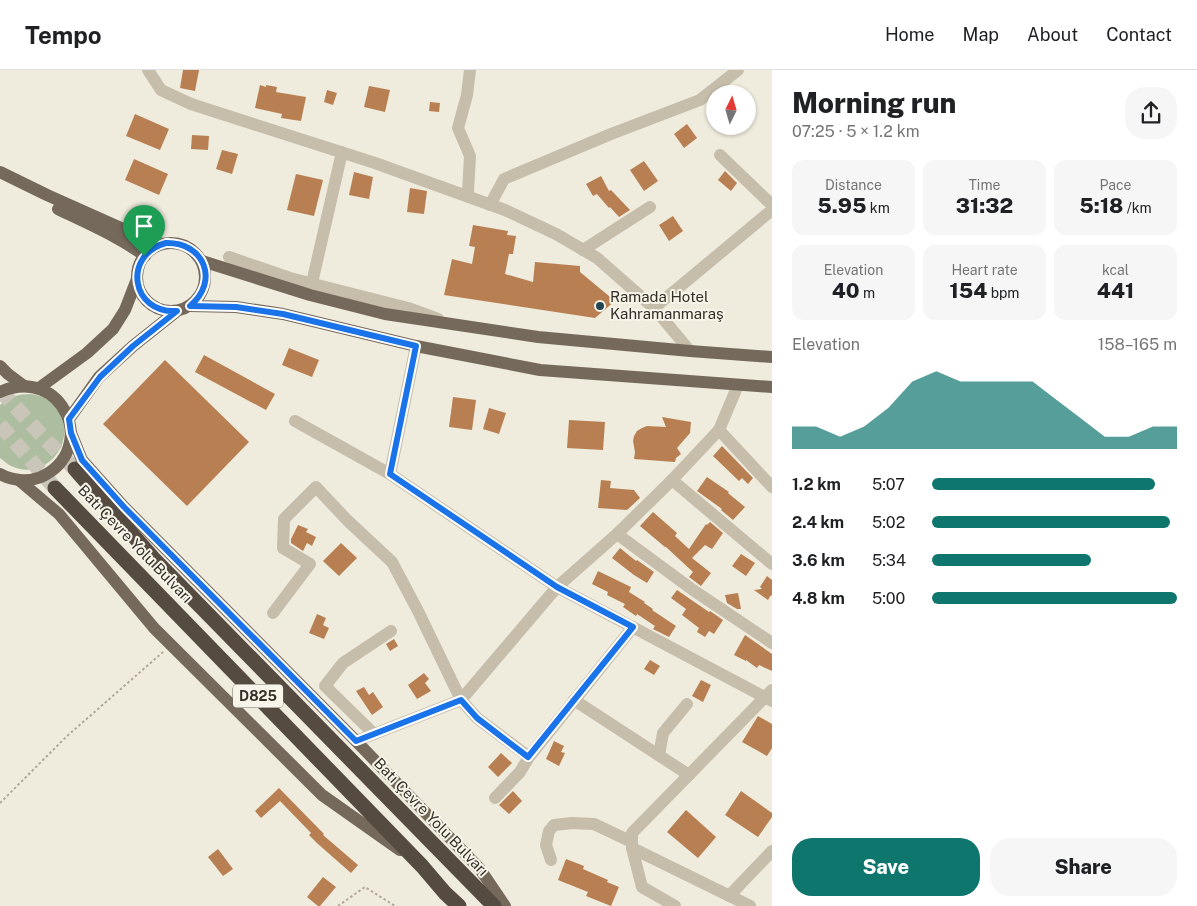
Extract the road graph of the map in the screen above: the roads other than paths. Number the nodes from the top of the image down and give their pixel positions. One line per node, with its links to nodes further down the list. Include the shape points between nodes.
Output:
1 (148, 70): 4 (street, via 161,90 191,104)
2 (470, 70): 8 (street, via 458,128 470,156)
3 (738, 70): 9 (street, via 700,100 504,179)
4 (342, 152): 8 (street); 19 (street)
5 (720, 155): 10 (street)
6 (0, 172): 13 (main road)
7 (0, 180): 15 (main road, via 114,237)
8 (469, 197): 9 (street)
9 (490, 205): 14 (street, via 556,234)
10 (772, 205)
11 (650, 207): 14 (street)
12 (772, 210): 21 (street)
13 (159, 245): 15 (main road); 17 (main road, via 180,244 193,250)
14 (583, 250): 21 (street, via 597,258)
15 (144, 256): 18 (main road)
16 (228, 257): 19 (street)
17 (202, 262): 20 (main road, via 205,282 200,296); 23 (main road, via 385,314)
18 (137, 278): 22 (main road, via 141,292 150,303 162,310); 31 (main road, via 125,310 113,329 87,353)
19 (312, 283): 23 (street, via 408,308)
20 (190, 306): 22 (main road); 24 (main road, via 236,307 283,314)
21 (654, 308): 25 (street)
22 (177, 311): 33 (main road, via 100,377)
23 (452, 324): 25 (main road, via 538,337)
24 (416, 346): 28 (main road, via 540,370); 39 (street)
25 (690, 351): 26 (main road)
26 (772, 357)
27 (0, 366): 29 (main road)
28 (738, 385): 30 (main road); 35 (street)
29 (24, 386): 31 (main road); 32 (main road)
30 (772, 387)
31 (39, 388): 33 (main road, via 52,395)
32 (0, 392)
33 (69, 419): 36 (main road)
34 (295, 421): 39 (street)
35 (719, 430): 40 (street); 42 (street)
36 (71, 433): 41 (main road, via 65,455 50,473); 56 (main road, via 82,460 124,507)
37 (75, 469): 67 (highway, Batı Çevre Yolu Bulvarı / D825, via 153,558)
38 (0, 474): 41 (main road)
39 (390, 474): 46 (street)
40 (672, 480): 44 (street); 45 (street)
41 (20, 481): 64 (main road, via 59,514 154,628 322,795)
42 (772, 487)
43 (55, 488): 64 (highway, Batı Çevre Yolu Bulvarı / D825)
44 (617, 534): 46 (street); 50 (street)
45 (772, 564)
46 (557, 587): 48 (street); 52 (street)
47 (273, 613): 52 (street, via 310,564 283,548 284,520 316,487 392,562)
48 (633, 627): 51 (street); 53 (street)
49 (391, 631): 55 (street, via 343,663 324,686)
50 (772, 643)
51 (770, 696): 59 (street)
52 (461, 700): 55 (street); 58 (street, via 477,718)
53 (574, 700): 57 (street); 58 (street)
54 (686, 704): 57 (street, via 663,733)
55 (374, 734): 56 (street)
56 (356, 741): 68 (main road, via 480,869)
57 (659, 755): 59 (street)
58 (528, 757): 60 (street, via 520,772)
59 (689, 775): 61 (street, via 632,833)
60 (495, 798)
61 (632, 845): 63 (street, via 594,824 572,822 554,825 546,845); 65 (street); 69 (street, via 642,887)
62 (772, 851): 65 (street)
63 (551, 860)
64 (422, 866): 66 (highway, Batı Çevre Yolu Bulvarı / D825)
65 (729, 896): 70 (street)
66 (459, 906)
67 (494, 906)
68 (505, 906)
69 (676, 906)
70 (750, 906)

